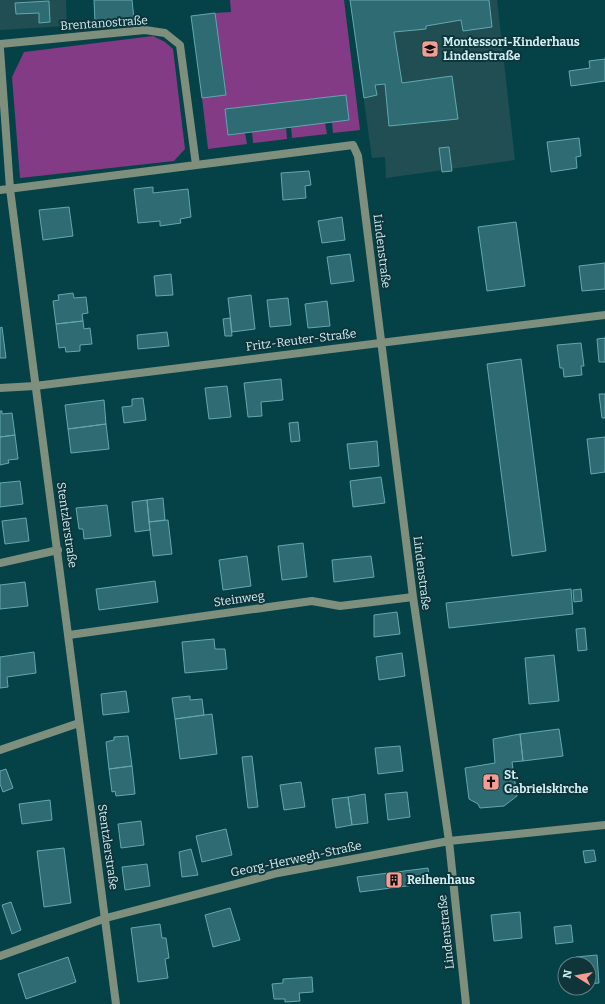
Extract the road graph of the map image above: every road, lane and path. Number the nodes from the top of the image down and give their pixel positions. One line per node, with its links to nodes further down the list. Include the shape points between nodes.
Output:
1 (0, 44): 3 (street, Brentanostraße, via 145,30 165,33 180,45)
2 (0, 49): 4 (street, Stentzlerstraße)
3 (196, 166): 4 (street); 7 (street, Lindenstraße, via 353,145 358,156)
4 (10, 189): 5 (street); 8 (street, Stentzlerstraße)
5 (0, 190)
6 (605, 315): 7 (street, Fritz-Reuter-Straße)
7 (382, 341): 8 (street, Fritz-Reuter-Straße); 12 (street, Lindenstraße)
8 (35, 386): 9 (street, Fritz-Reuter-Straße); 10 (street, Stentzlerstraße)
9 (0, 388)
10 (58, 550): 11 (street); 13 (street, Stentzlerstraße)
11 (0, 563)
12 (413, 597): 13 (street, Steinweg, via 340,606 312,601); 17 (street, Lindenstraße)
13 (69, 636): 14 (street, Stentzlerstraße)
14 (79, 723): 15 (street); 18 (street, Stentzlerstraße)
15 (0, 750)
16 (605, 825): 17 (street, Georg-Herwegh-Straße)
17 (449, 841): 18 (street, Georg-Herwegh-Straße, via 278,873); 21 (street, Lindenstraße)
18 (106, 918): 19 (street, Georg-Herwegh-Straße); 20 (street, Stentzlerstraße)
19 (0, 956)
20 (116, 1004)
21 (466, 1004)

